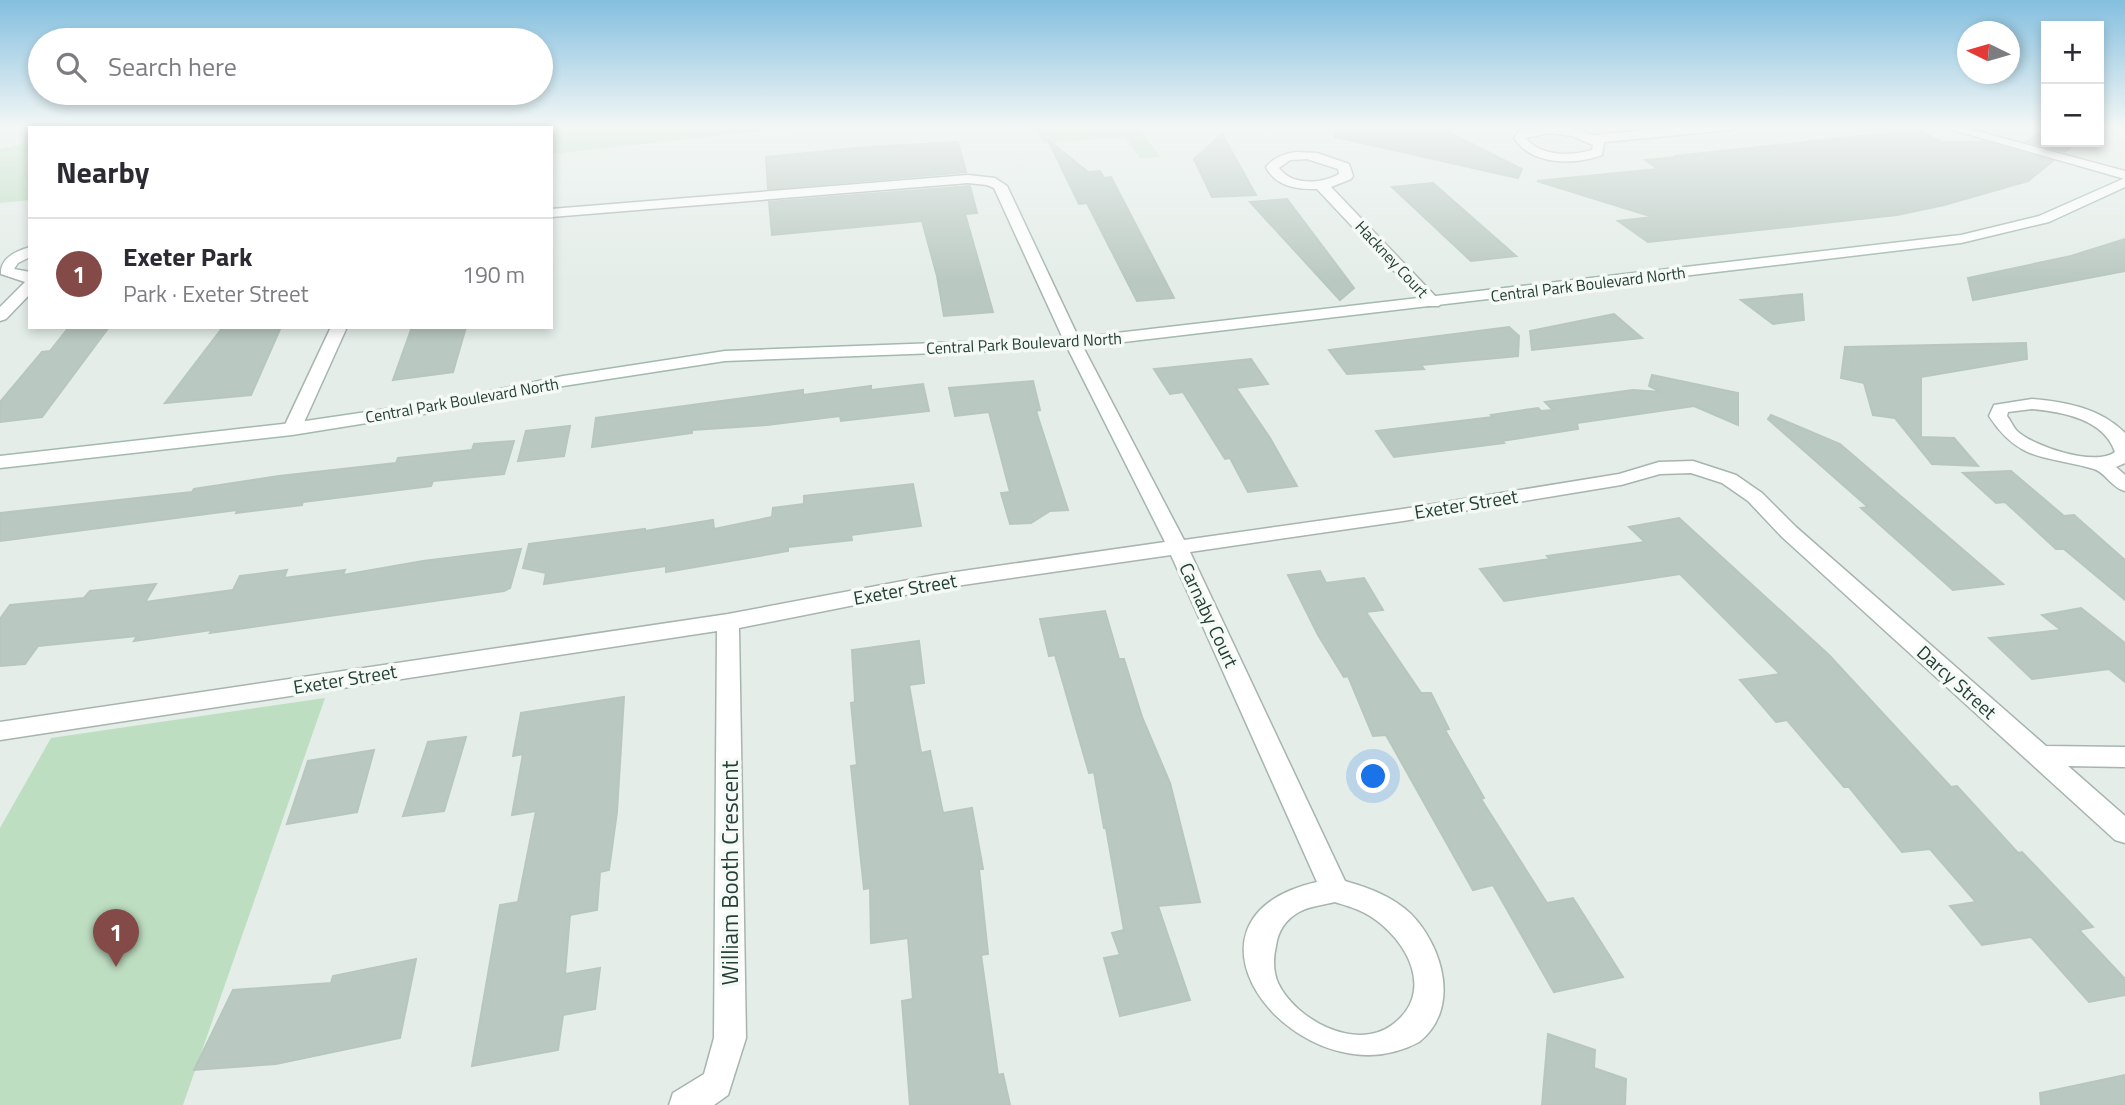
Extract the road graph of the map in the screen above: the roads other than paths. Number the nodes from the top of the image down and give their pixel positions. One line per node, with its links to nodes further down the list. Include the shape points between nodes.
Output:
1 (1280, 178): 4 (street)
2 (1343, 178): 4 (street)
3 (2125, 183): 9 (street, Central Park Boulevard North, via 2044,219 1961,239)
4 (1321, 185): 9 (street, Hackney Court)
5 (553, 213): 12 (street, Carnaby Court, via 968,179 990,181 1000,186)
6 (28, 252): 7 (street, via 12,260 6,271)
7 (28, 277)
8 (28, 287): 10 (street)
9 (1433, 303): 12 (street, Central Park Boulevard North)
10 (0, 316)
11 (338, 329): 13 (street)
12 (1073, 344): 13 (street, Central Park Boulevard North, via 725,356); 18 (street, Carnaby Court)
13 (292, 429): 14 (street, Central Park Boulevard North)
14 (0, 461)
15 (2103, 465): 15 (street, via 2125,453 2116,433 2101,423 2039,403 2000,409 2001,425 2023,443 2062,458); 16 (street)
16 (2125, 485)
17 (1789, 532): 18 (street, Exeter Street, via 1755,497 1728,479 1693,467 1659,468 1403,515); 21 (street, Darcy Street)
18 (1178, 548): 19 (street, Exeter Street, via 935,582); 24 (street, Carnaby Court)
19 (728, 622): 20 (street, Exeter Street); 25 (street, William Booth Crescent, via 730,1038 717,1084)
20 (0, 731)
21 (2040, 756): 22 (street); 23 (street, Darcy Street)
22 (2125, 757)
23 (2125, 832)
24 (1335, 890): 24 (street, via 1284,906 1268,923 1259,945 1258,970 1267,995 1286,1018 1311,1037 1340,1047 1371,1049 1397,1041 1417,1024 1429,1002 1430,977 1422,951 1406,928 1384,910)
25 (685, 1105)

